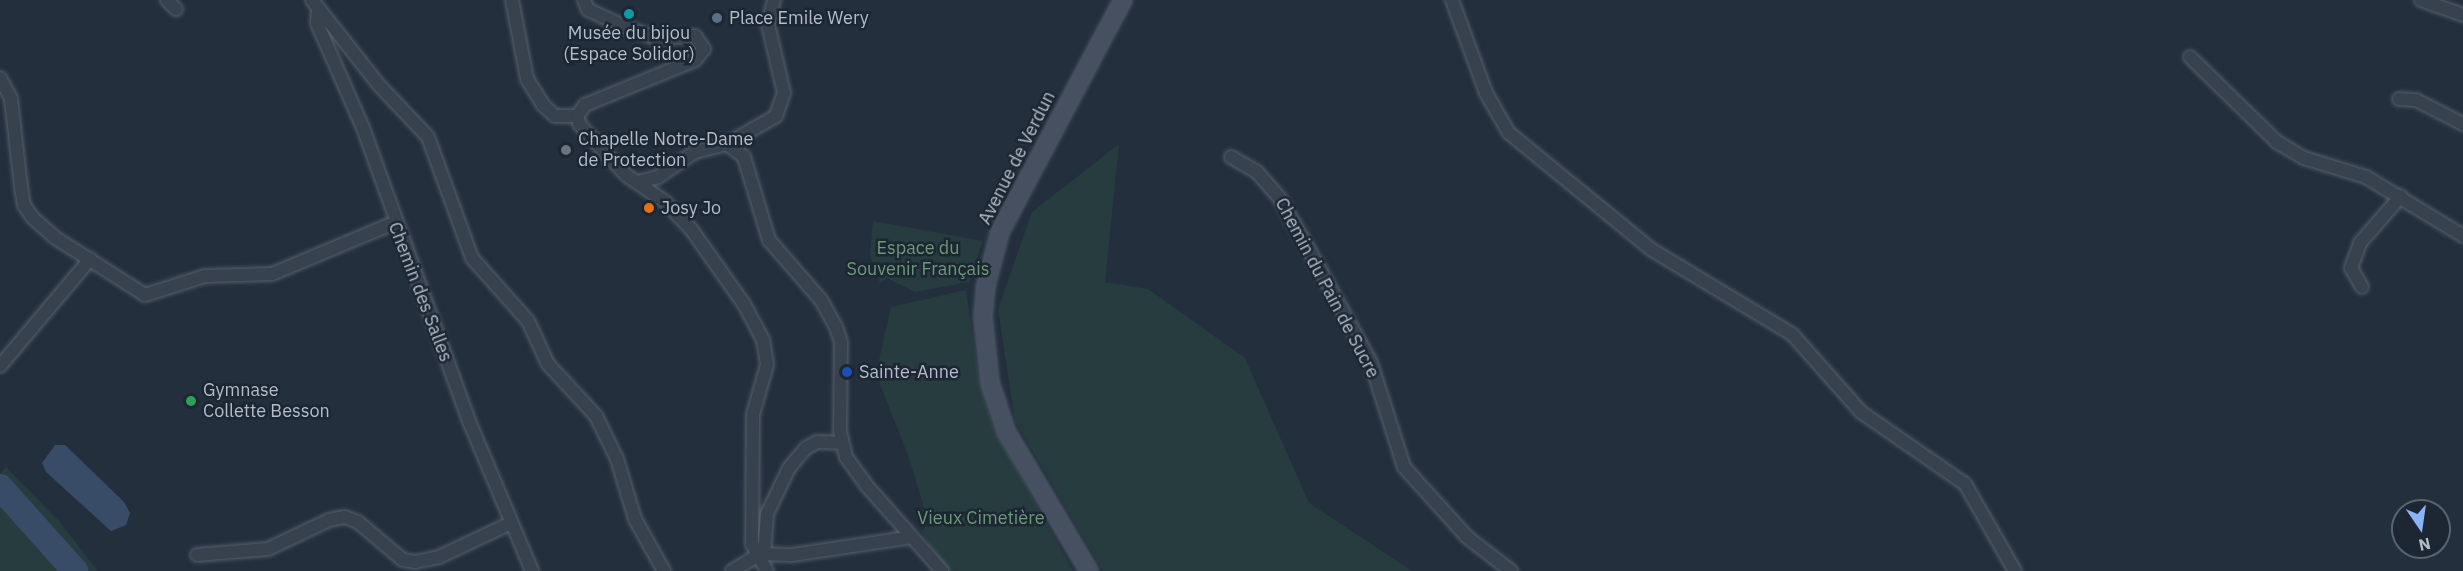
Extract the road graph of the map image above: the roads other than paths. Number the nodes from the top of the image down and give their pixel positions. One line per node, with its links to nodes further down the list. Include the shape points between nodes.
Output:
1 (512, 0): 12 (street, via 527,79 555,116)
2 (774, 0): 14 (street, via 768,24 784,88 780,111 772,120)
3 (1123, 0): 35 (main road, Avenue de Verdun, via 1000,231 983,317 990,382 1006,430)
4 (1452, 0): 37 (street, via 1486,93 1509,133 1652,250 1792,334 1861,412 1965,484)
5 (2421, 0): 8 (street)
6 (583, 2): 12 (street, via 588,10 646,35 695,36 704,44 703,53 695,60 592,101)
7 (315, 5): 20 (street, Chemin des Salles, via 317,23 363,128); 31 (street, via 428,137 472,258 528,321 548,364 596,416 617,459 635,519)
8 (2463, 15)
9 (2190, 57): 18 (street, via 2277,142 2304,158 2366,177)
10 (0, 78): 22 (street, via 11,99 24,206 45,230)
11 (2399, 99): 13 (street, via 2416,100)
12 (577, 116): 17 (street, via 579,124 606,154)
13 (2463, 124)
14 (727, 144): 16 (street, via 704,148); 25 (street, via 744,157 769,240 821,300 836,327 841,342)
15 (1231, 157): 36 (street, Chemin du Pain de Sucre, via 1257,172 1279,197 1316,262 1371,363 1404,467 1467,537)
16 (665, 173): 17 (street); 19 (street, via 660,185)
17 (637, 182): 19 (street)
18 (2401, 195): 21 (street); 23 (street, via 2360,243 2351,268)
19 (664, 201): 29 (street, via 691,229 744,304 766,352 767,365 753,414 752,544)
20 (394, 223): 22 (street, via 272,274 205,276 145,295); 26 (street, Chemin des Salles)
21 (2463, 236)
22 (90, 259): 24 (street)
23 (2362, 287)
24 (0, 366)
25 (841, 443): 27 (street, via 866,485); 29 (street, via 817,442 806,448 789,468 767,514)
26 (511, 523): 28 (street, via 438,557 415,562 404,560 358,522 345,517 329,520 268,549); 30 (street, Chemin des Salles)
27 (912, 537): 29 (street, via 792,555); 34 (street)
28 (197, 555)
29 (760, 555): 32 (street); 33 (street)
30 (532, 571)
31 (664, 571)
32 (732, 571)
33 (767, 571)
34 (942, 571)
35 (1089, 571)
36 (1511, 571)
37 (2015, 571)

